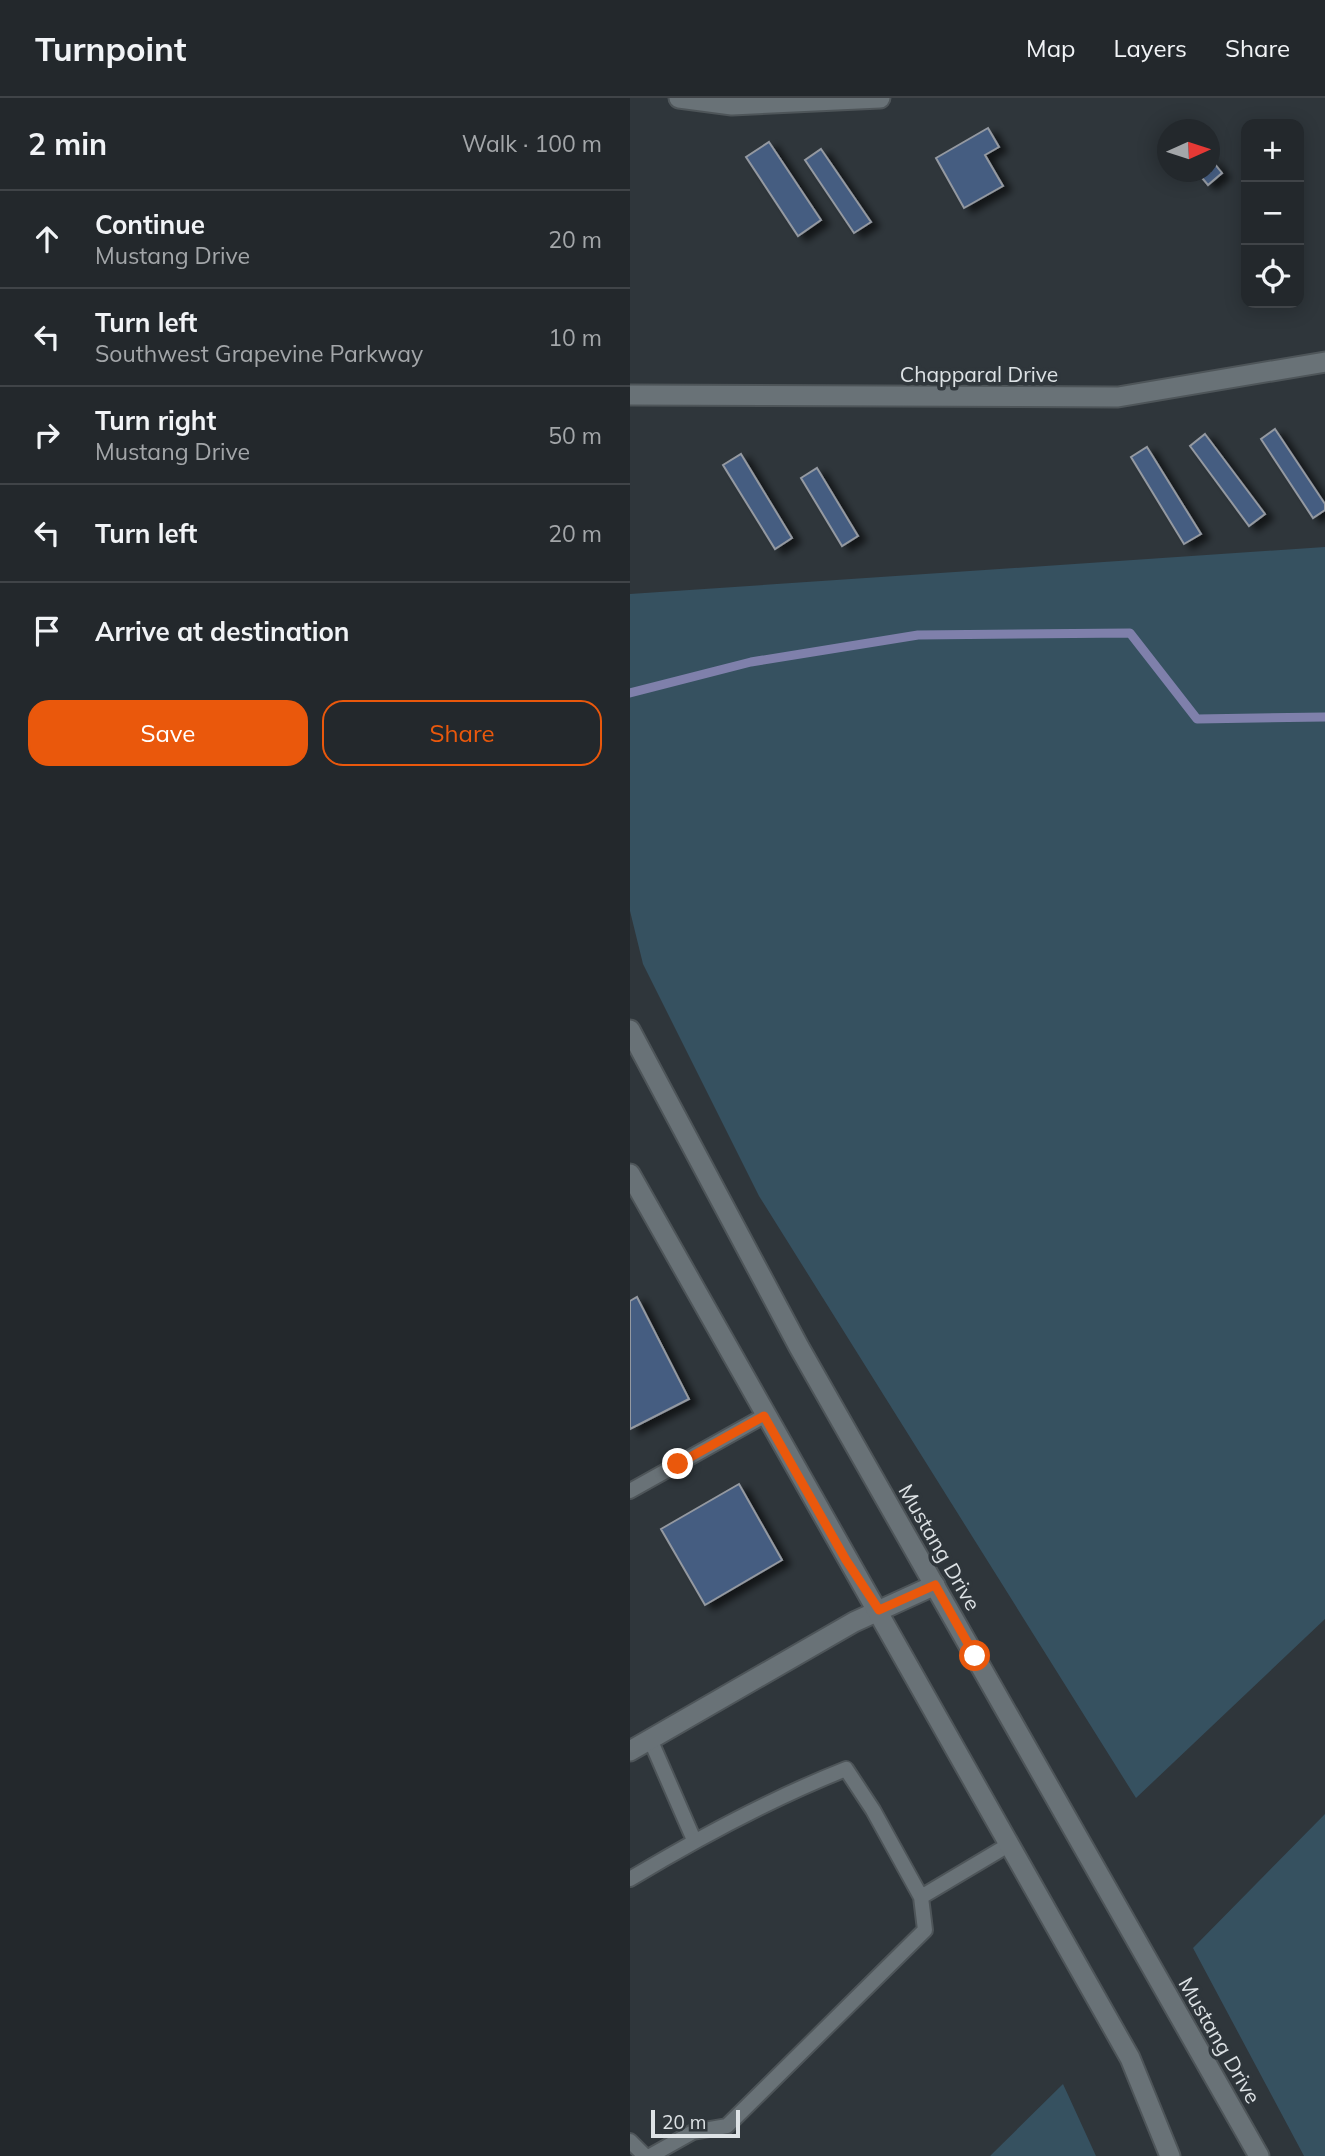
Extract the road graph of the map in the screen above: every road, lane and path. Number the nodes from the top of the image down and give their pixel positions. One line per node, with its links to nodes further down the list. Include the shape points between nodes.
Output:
1 (679, 98): 2 (main road, via 732,105)
2 (880, 98)
3 (1325, 362): 4 (main road, Chapparal Drive, via 1118,397)
4 (630, 395)
5 (631, 1032): 9 (main road, Mustang Drive, via 799,1347)
6 (630, 1174): 7 (main road)
7 (764, 1416): 8 (lane); 10 (main road)
8 (630, 1491)
9 (935, 1585): 10 (main road); 20 (main road, Mustang Drive)
10 (879, 1610): 11 (main road); 14 (main road)
11 (650, 1739): 12 (main road); 13 (lane)
12 (630, 1751)
13 (694, 1840): 15 (lane); 16 (lane, via 846,1769)
14 (1010, 1844): 16 (lane); 19 (main road, via 1130,2058)
15 (630, 1879)
16 (921, 1898): 18 (lane, via 925,1930 727,2126 693,2132)
17 (630, 2141): 18 (lane)
18 (647, 2156)
19 (1170, 2156)
20 (1259, 2156)

